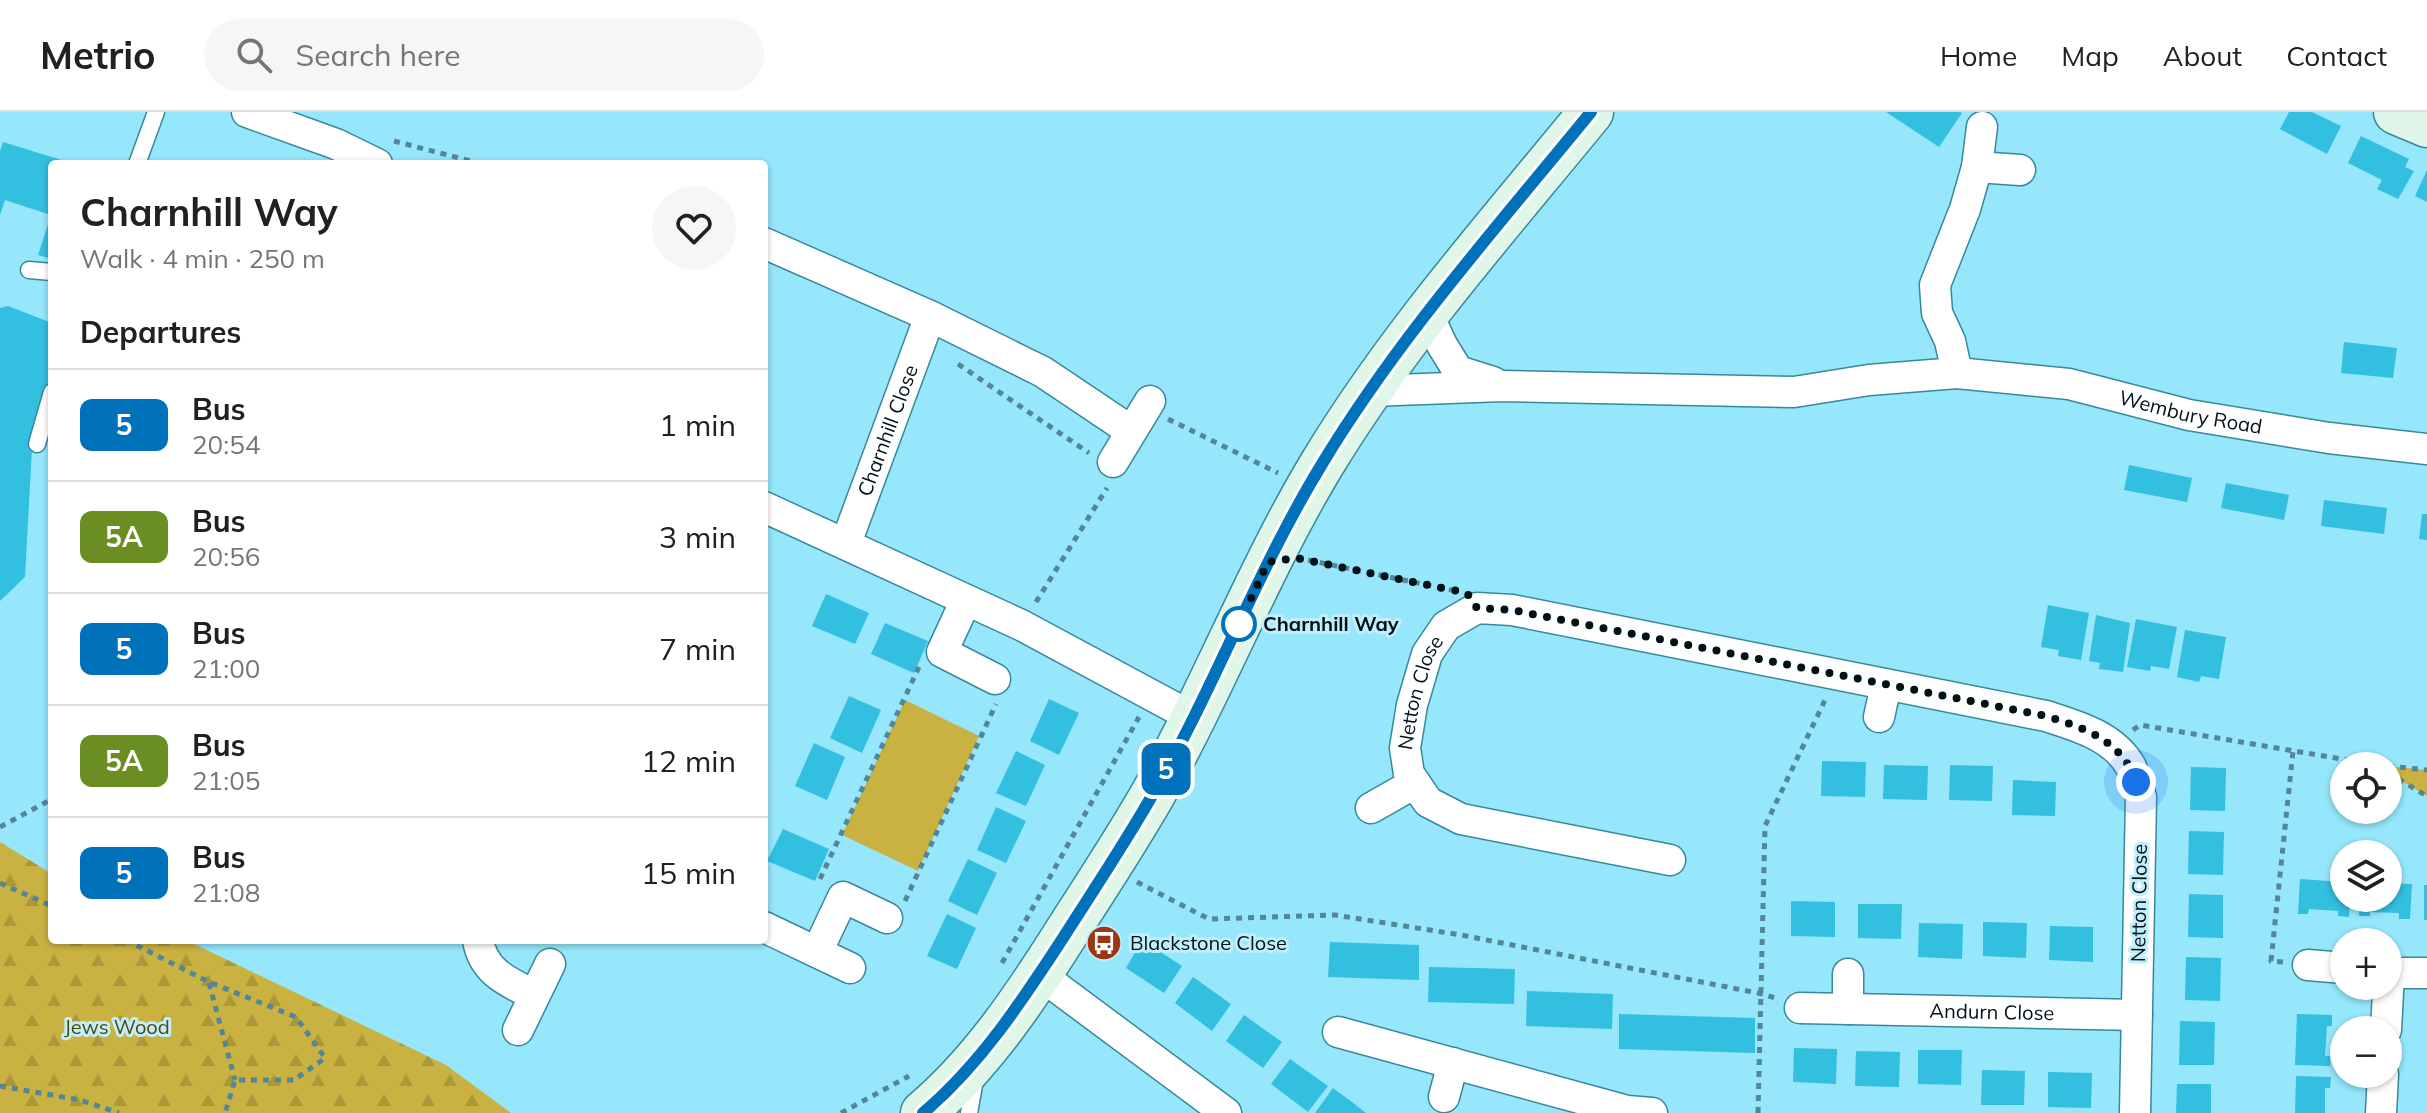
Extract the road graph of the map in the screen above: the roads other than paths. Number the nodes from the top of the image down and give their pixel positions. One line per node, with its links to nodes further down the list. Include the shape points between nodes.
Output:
1 (156, 112): 8 (lane)
2 (247, 112): 7 (street)
3 (1591, 112): 14 (street)
4 (2396, 112): 5 (street)
5 (2427, 125)
6 (1982, 127): 9 (street)
7 (350, 157)
8 (138, 160)
9 (1977, 167): 10 (street); 16 (street, via 1935,285 1937,313)
10 (2020, 170)
11 (768, 245): 15 (street)
12 (29, 270): 13 (lane)
13 (48, 272)
14 (1428, 315): 17 (street, Wembury Road, via 1458,371); 18 (street)
15 (925, 328): 22 (street, via 1143,413); 24 (street, Charnhill Close)
16 (1957, 373): 17 (street, Wembury Road, via 1794,392); 21 (street, Wembury Road, via 2069,384 2189,415)
17 (1502, 386): 18 (street, Wembury Road)
18 (1370, 391): 28 (street, via 1308,488)
19 (48, 406): 20 (lane)
20 (37, 444)
21 (2427, 449)
22 (1114, 468)
23 (768, 509): 24 (street)
24 (846, 543): 25 (street)
25 (966, 600): 26 (street, via 942,652); 28 (street)
26 (995, 679)
27 (1886, 685): 29 (street); 30 (street, Netton Close, via 1512,610 1477,608 1446,626 1427,654 1405,748); 48 (street, Netton Close, via 2083,728 2112,745 2131,766 2141,797)
28 (1192, 717): 41 (street, via 1153,794 1107,867)
29 (1879, 717)
30 (1415, 783): 31 (street, Netton Close); 32 (street, Netton Close, via 1428,802 1461,819 1631,838)
31 (1371, 808)
32 (1670, 860)
33 (894, 913): 36 (street, via 843,897)
34 (768, 929): 36 (street)
35 (479, 944): 45 (street, via 481,957 502,979)
36 (817, 952): 40 (street)
37 (550, 964): 45 (street)
38 (2308, 965): 39 (street)
39 (2330, 967)
40 (850, 968)
41 (1019, 972): 51 (street); 58 (street)
42 (2402, 973): 43 (street)
43 (2427, 973)
44 (1848, 974): 47 (street)
45 (534, 995): 49 (street)
46 (1800, 1008): 47 (street, Andurn Close)
47 (1848, 1009): 48 (street, Andurn Close)
48 (2137, 1015): 59 (street, Netton Close)
49 (518, 1030)
50 (1338, 1032): 52 (street)
51 (979, 1057): 56 (street); 57 (lane)
52 (1453, 1063): 54 (street); 55 (street)
53 (2382, 1088): 60 (street)
54 (1444, 1097)
55 (1636, 1112)
56 (923, 1113)
57 (969, 1113)
58 (1226, 1113)
59 (2135, 1113)
60 (2381, 1113)

